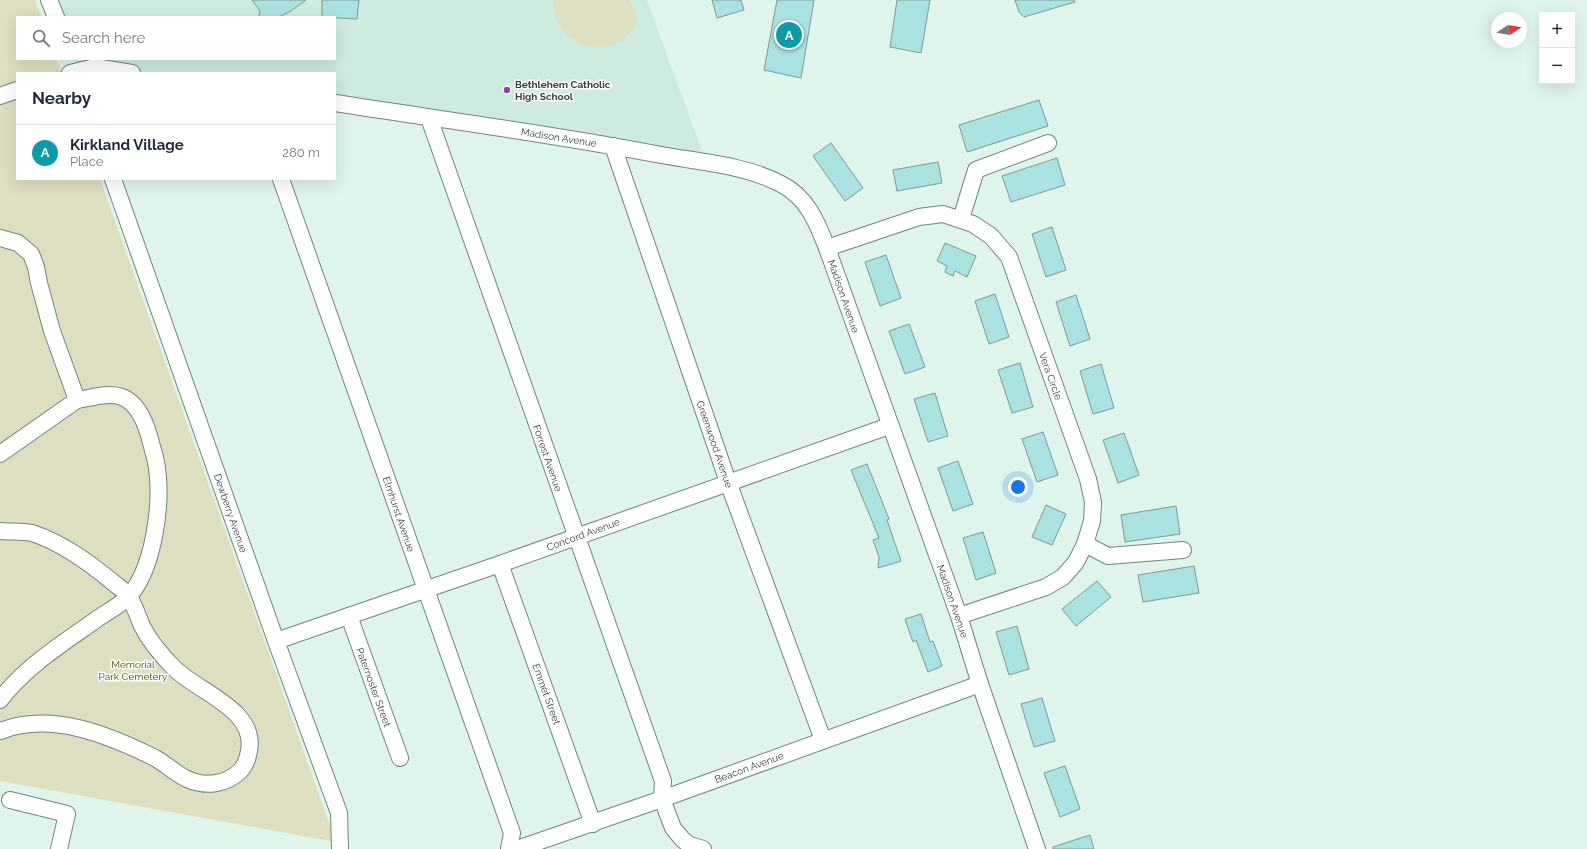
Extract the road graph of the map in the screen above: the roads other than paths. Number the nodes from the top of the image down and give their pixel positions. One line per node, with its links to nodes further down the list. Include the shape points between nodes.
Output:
1 (50, 0): 2 (street)
2 (56, 16)
3 (73, 69): 4 (street, via 95,67)
4 (126, 72)
5 (16, 90): 6 (street)
6 (0, 96)
7 (336, 103): 8 (street, Madison Avenue)
8 (429, 118): 10 (street, Madison Avenue); 21 (street, Forrest Avenue)
9 (1048, 144): 13 (street, via 976,170)
10 (613, 146): 15 (street, Madison Avenue, via 756,173 781,184 798,195 813,213); 19 (street, Greenwood Avenue)
11 (113, 180): 29 (street, Dewberry Avenue)
12 (281, 180): 25 (street, Elmhurst Avenue)
13 (961, 219): 15 (street, Vera Circle, via 943,214 919,216); 22 (street, Vera Circle, via 991,236 1009,257 1088,479 1093,502 1092,521)
14 (0, 238): 16 (street, via 18,243 31,254 52,331)
15 (827, 248): 17 (street, Madison Avenue)
16 (77, 400): 18 (street); 26 (street, via 107,395 123,397 137,409 146,425 157,468 158,503 147,563)
17 (889, 426): 19 (street, Concord Avenue); 28 (street, Madison Avenue)
18 (0, 454)
19 (728, 482): 21 (street, Concord Avenue); 33 (street, Greenwood Avenue)
20 (0, 531): 26 (street, via 31,533 56,544 101,572)
21 (576, 537): 24 (street, Concord Avenue); 35 (street, Forrest Avenue, via 663,781)
22 (1085, 544): 23 (street, via 1108,556); 28 (street, Vera Circle, via 1076,562 1063,577 1046,588)
23 (1183, 550)
24 (500, 564): 25 (street, Concord Avenue); 37 (street, Emmet Street)
25 (426, 589): 27 (street, Concord Avenue); 40 (street, Elmhurst Avenue, via 512,833)
26 (129, 596): 31 (street, via 46,654 13,683); 32 (street, via 143,628 176,670 233,710 246,724 251,742 242,770 217,784 206,783 188,779 157,759 110,737 60,724 34,723)
27 (349, 616): 29 (street, Concord Avenue); 34 (street, Paternoster Street)
28 (959, 616): 30 (street, Madison Avenue)
29 (276, 641): 39 (street, Dewberry Avenue, via 339,813)
30 (980, 684): 33 (street, Beacon Avenue); 43 (street, Madison Avenue)
31 (0, 700)
32 (0, 731)
33 (823, 740): 35 (street, Beacon Avenue)
34 (400, 758)
35 (662, 799): 37 (street, Beacon Avenue); 42 (street, via 673,828 690,845)
36 (10, 800): 38 (street, via 67,814)
37 (594, 824): 41 (street, Beacon Avenue)
38 (59, 849)
39 (340, 849)
40 (509, 849)
41 (517, 849)
42 (703, 849)
43 (1037, 849)

